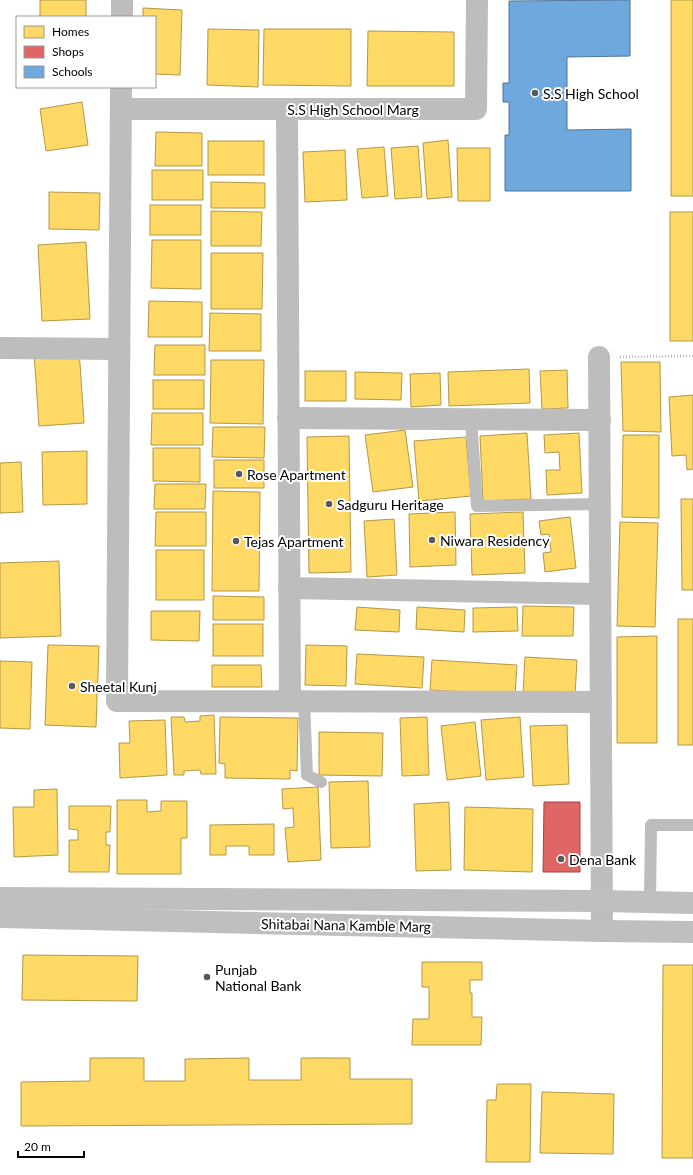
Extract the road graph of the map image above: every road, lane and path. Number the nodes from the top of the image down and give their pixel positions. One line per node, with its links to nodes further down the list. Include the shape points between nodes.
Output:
1 (122, 0): 3 (street)
2 (477, 0): 6 (street, S.S High School Marg, via 476,109)
3 (122, 16)
4 (121, 88): 5 (street)
5 (121, 109): 6 (street, S.S High School Marg); 8 (street)
6 (287, 109): 11 (street)
7 (0, 348): 8 (street)
8 (119, 349): 17 (street, via 117,701)
9 (693, 356): 10 (path)
10 (599, 358): 13 (street)
11 (288, 418): 12 (street); 15 (street)
12 (471, 420): 13 (street); 14 (lane, via 477,506)
13 (600, 420): 14 (street)
14 (600, 504): 16 (street)
15 (289, 588): 16 (street); 17 (street)
16 (600, 594): 18 (street)
17 (297, 701): 18 (street); 19 (lane, via 307,775)
18 (601, 702): 22 (street)
19 (321, 782)
20 (693, 825): 23 (lane, via 651,825)
21 (0, 898): 22 (street, Shitabai Nana Kamble Marg)
22 (602, 901): 23 (street, Shitabai Nana Kamble Marg); 26 (street)
23 (650, 901): 24 (street, Shitabai Nana Kamble Marg)
24 (693, 903)
25 (0, 917): 26 (street, Shitabai Nana Kamble Marg)
26 (602, 931): 27 (street, Shitabai Nana Kamble Marg)
27 (693, 932)

